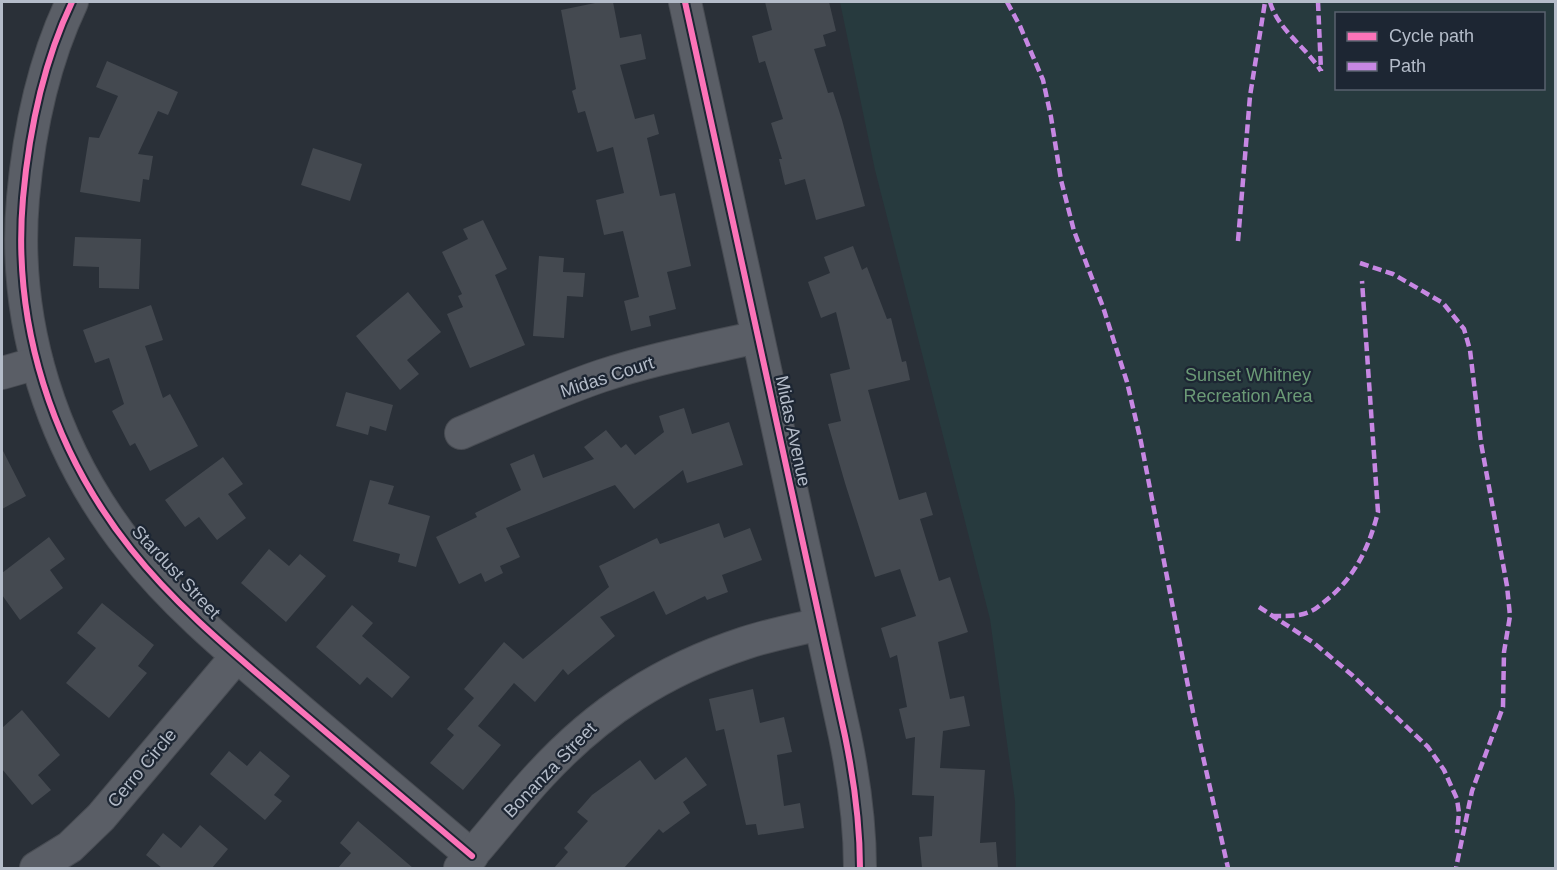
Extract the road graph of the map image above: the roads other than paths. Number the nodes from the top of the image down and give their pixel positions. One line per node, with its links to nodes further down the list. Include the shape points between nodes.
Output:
1 (72, 2): 4 (street, Stardust Street, via 55,41 34,118 21,219 21,269)
2 (685, 2): 3 (street, Midas Avenue)
3 (757, 337): 6 (street, Midas Court, via 602,376); 7 (street, Midas Avenue)
4 (37, 363): 5 (street); 8 (street, Stardust Street, via 50,408 70,452 130,549)
5 (2, 373)
6 (461, 433)
7 (820, 624): 9 (street, Bonanza Street, via 746,642 688,664 638,690 547,767); 11 (street, Midas Avenue, via 854,777)
8 (237, 656): 9 (street, Stardust Street); 10 (street, Cerro Circle, via 101,817 70,847)
9 (466, 862)
10 (36, 868)
11 (860, 868)

